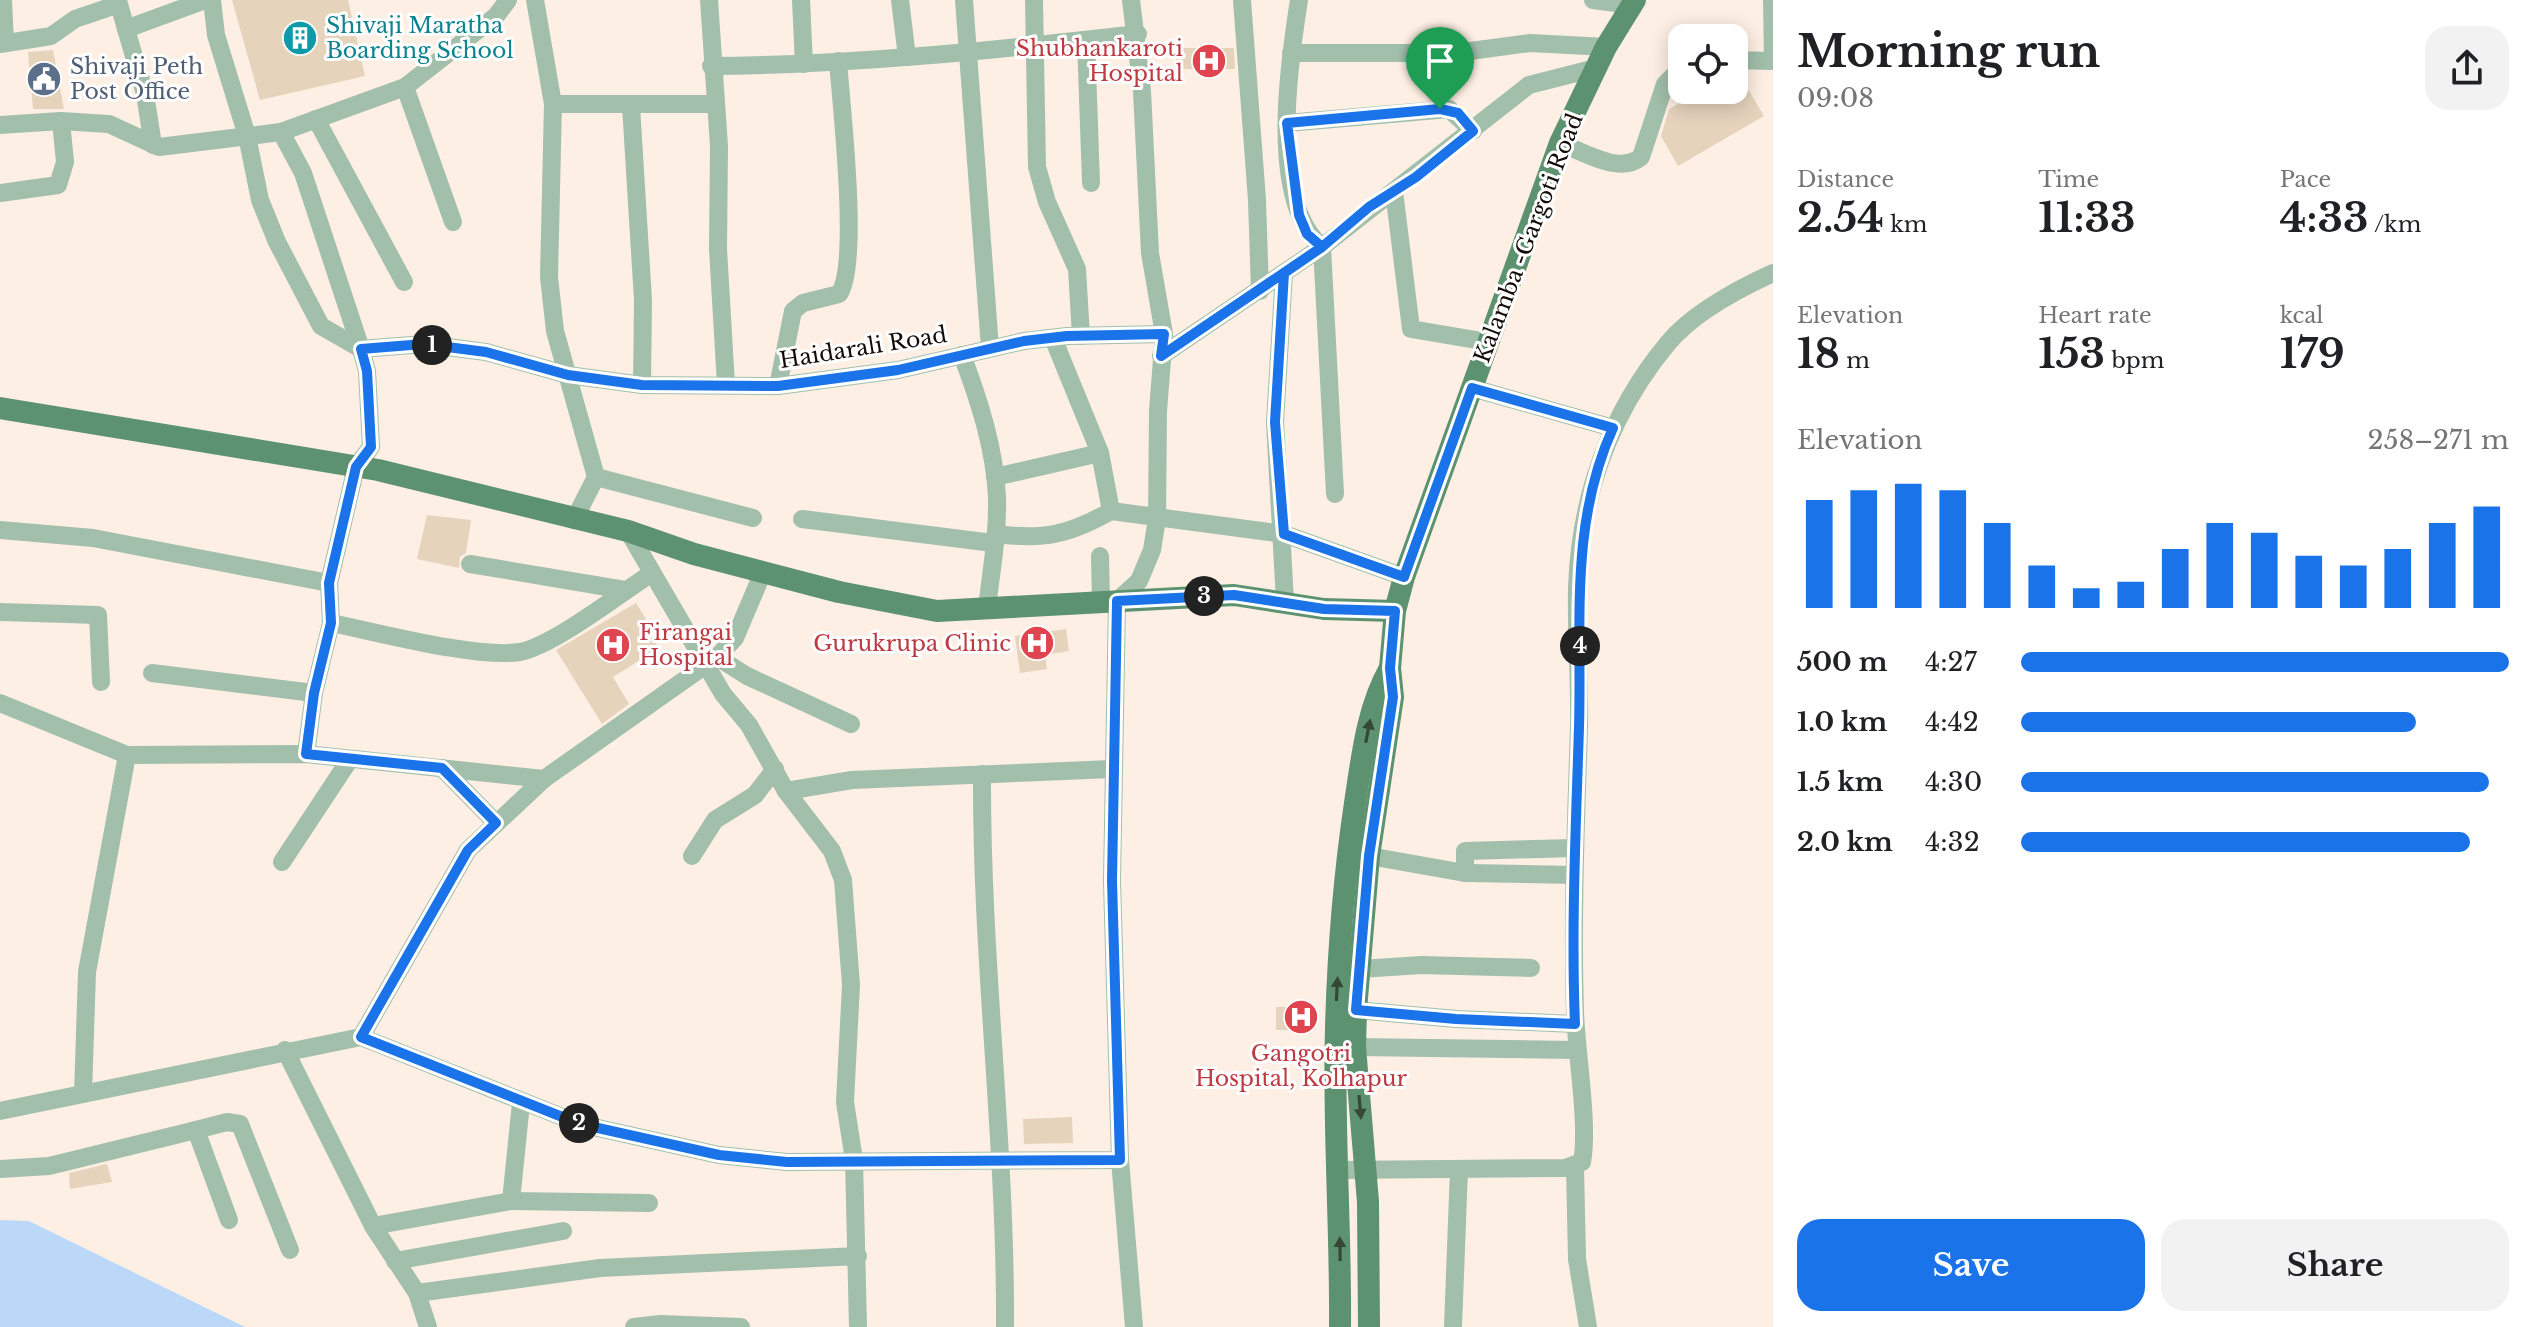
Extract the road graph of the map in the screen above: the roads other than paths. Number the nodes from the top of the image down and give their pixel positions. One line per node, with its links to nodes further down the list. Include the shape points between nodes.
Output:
1 (3, 0): 21 (street)
2 (205, 0): 18 (street)
3 (212, 0): 44 (street, via 216,35)
4 (508, 0): 34 (street, via 496,16)
5 (535, 0): 35 (street)
6 (709, 0): 31 (street)
7 (801, 0): 30 (street)
8 (900, 0): 26 (street)
9 (964, 0): 24 (street)
10 (1034, 0): 22 (street)
11 (1131, 0): 19 (street)
12 (1242, 0): 55 (street)
13 (1299, 0): 25 (street)
14 (1593, 0): 17 (street)
15 (1772, 0): 29 (street)
16 (118, 2): 18 (street); 21 (street, via 75,19 51,36)
17 (1633, 2): 23 (main road, Kalamba -Gargoti Road)
18 (126, 29): 46 (street)
19 (1138, 34): 20 (street); 56 (street, via 1150,253)
20 (1086, 40): 22 (street); 47 (street)
21 (2, 44)
22 (1034, 46): 24 (street); 57 (street, via 1037,167 1077,269)
23 (1606, 47): 25 (street, via 1530,43 1455,53); 32 (main road, Kalamba -Gargoti Road)
24 (968, 52): 26 (street); 60 (street)
25 (1291, 53): 40 (street)
26 (907, 57): 28 (street)
27 (1748, 60): 29 (street)
28 (838, 61): 30 (street); 67 (street, via 848,224 845,283 833,297 803,303 793,311)
29 (1772, 61)
30 (804, 64): 31 (street)
31 (711, 66): 36 (street)
32 (1596, 68): 42 (street, via 1529,85); 45 (main road, Kalamba -Gargoti Road)
33 (1668, 81): 45 (street, via 1641,157 1633,164 1622,166)
34 (405, 87): 38 (street); 50 (street)
35 (553, 104): 37 (street); 64 (street, via 549,277 555,331)
36 (715, 104): 37 (street); 66 (street)
37 (631, 106): 65 (street, via 643,300)
38 (316, 119): 43 (street); 54 (street)
39 (61, 121): 41 (street); 46 (street, via 109,124); 49 (street, via 65,162 58,185)
40 (1287, 123): 42 (street, via 1449,109); 51 (street, via 1299,215 1307,234)
41 (0, 125)
42 (1473, 131): 48 (street)
43 (281, 132): 44 (street); 61 (street, via 303,173)
44 (247, 136): 46 (street); 61 (street, via 260,200 321,326)
45 (1560, 143): 59 (main road, Kalamba -Gargoti Road)
46 (153, 145)
47 (1091, 183)
48 (1394, 191): 51 (street); 59 (street, via 1411,329)
49 (0, 193)
50 (453, 222)
51 (1322, 247): 52 (street); 75 (street)
52 (1284, 273): 55 (street); 83 (street, via 1275,422)
53 (1773, 273): 70 (street, via 1712,307 1669,342)
54 (404, 282)
55 (1260, 291): 63 (street)
56 (1164, 334): 57 (street, Haidarali Road); 63 (street)
57 (1081, 336): 58 (street, Haidarali Road)
58 (1053, 338): 60 (street, Haidarali Road); 71 (street)
59 (1488, 342): 68 (main road, Kalamba -Gargoti Road)
60 (990, 348): 62 (street, Haidarali Road)
61 (361, 349): 64 (street, Haidarali Road, via 424,344 486,352); 72 (street, via 369,385 371,447)
62 (962, 355): 67 (street, Haidarali Road, via 898,370); 74 (street)
63 (1161, 356): 79 (street)
64 (568, 375): 65 (street, Haidarali Road); 73 (street)
65 (642, 385): 66 (street, Haidarali Road)
66 (726, 385): 67 (street, Haidarali Road)
67 (778, 386)
68 (1472, 388): 70 (street); 89 (main road, Kalamba -Gargoti Road)
69 (0, 408): 72 (main road)
70 (1613, 428): 115 (street, via 1587,502 1580,549)
71 (1100, 453): 74 (street); 76 (street)
72 (356, 467): 80 (main road); 90 (street)
73 (596, 477): 77 (street); 80 (street)
74 (995, 477): 84 (street)
75 (1335, 494)
76 (1111, 511): 79 (street); 84 (street, via 1077,530)
77 (753, 518)
78 (802, 519): 84 (street)
79 (1157, 519): 83 (street); 92 (street, via 1146,570)
80 (574, 520): 82 (main road)
81 (0, 530): 90 (street, via 93,538)
82 (628, 531): 87 (main road); 88 (street)
83 (1284, 534): 89 (street); 93 (street)
84 (994, 538): 94 (street)
85 (1100, 556): 92 (street)
86 (470, 564): 91 (street)
87 (763, 572): 94 (main road, via 937,611); 98 (street, via 735,638)
88 (652, 573): 91 (street); 98 (street)
89 (1404, 577): 95 (main road, Kalamba -Gargoti Road)
90 (329, 583): 97 (street)
91 (625, 590): 97 (street, via 521,652 486,652)
92 (1109, 601): 93 (main road, via 1234,595); 94 (main road); 110 (street)
93 (1285, 601): 95 (main road, via 1324,609)
94 (987, 608)
95 (1395, 611): 99 (main road, Kalamba -Gargoti Road)
96 (0, 612): 101 (street, via 98,615)
97 (331, 623): 102 (street)
98 (712, 660): 104 (street); 109 (street, via 723,694); 112 (street)
99 (1390, 668): 117 (main road, Kalamba -Gargoti Road, via 1393,697); 139 (main road, Kalamba -Gargoti Road, one-way to 99, via 1335,1030 1348,853 1376,693)
100 (152, 673): 102 (street)
101 (101, 682)
102 (314, 693): 105 (street)
103 (0, 703): 106 (street)
104 (851, 724)
105 (306, 754): 106 (street); 107 (street)
106 (127, 755): 129 (street, via 87,972)
107 (350, 759): 108 (street); 118 (street)
108 (442, 768): 112 (street); 114 (street)
109 (775, 769): 113 (street); 116 (street, via 755,795 715,820)
110 (1112, 769): 111 (street); 135 (street)
111 (982, 774): 113 (street, via 852,780); 133 (street, via 981,866)
112 (544, 779): 114 (street)
113 (786, 791): 134 (street, via 832,851 843,880 851,985 845,1102)
114 (496, 823): 125 (street, via 468,850)
115 (1574, 848): 119 (street, via 1465,851); 120 (street)
116 (692, 856)
117 (1369, 856): 119 (street); 122 (main road, Kalamba -Gargoti Road)
118 (282, 862)
119 (1465, 873): 120 (street)
120 (1574, 875): 124 (street)
121 (1531, 968): 122 (street)
122 (1360, 969): 123 (main road, Kalamba -Gargoti Road)
123 (1356, 1010): 124 (street); 126 (main road, Kalamba -Gargoti Road)
124 (1575, 1024): 128 (street)
125 (361, 1037): 127 (street); 130 (street)
126 (1355, 1047): 128 (street); 140 (main road, Kalamba -Gargoti Road, one-way to 140)
127 (285, 1050): 129 (street); 144 (street)
128 (1576, 1050): 136 (street, via 1584,1152)
129 (83, 1094): 131 (street)
130 (521, 1103): 134 (street, via 580,1124 719,1155 787,1162); 141 (street)
131 (0, 1111)
132 (196, 1130): 137 (street, via 49,1166); 143 (street); 146 (street, via 240,1124)
133 (1001, 1159): 134 (street); 135 (street); 154 (street)
134 (854, 1160): 147 (street)
135 (1120, 1160): 155 (street)
136 (1575, 1167): 138 (street); 159 (street, via 1577,1259)
137 (0, 1169)
138 (1459, 1169): 140 (street); 158 (street)
139 (1338, 1170): 140 (street); 156 (main road, Kalamba -Gargoti Road, one-way to 139)
140 (1366, 1171): 157 (main road, Kalamba -Gargoti Road)
141 (511, 1201): 142 (street); 144 (street)
142 (649, 1203)
143 (229, 1220)
144 (373, 1226): 148 (street)
145 (563, 1231): 148 (street)
146 (290, 1250)
147 (858, 1256): 149 (street, via 600,1268); 153 (street)
148 (395, 1261): 149 (street)
149 (417, 1293): 150 (street)
150 (428, 1327)
151 (634, 1327): 152 (street)
152 (741, 1327)
153 (858, 1327)
154 (1005, 1327)
155 (1134, 1327)
156 (1340, 1327)
157 (1369, 1327)
158 (1453, 1327)
159 (1588, 1327)

